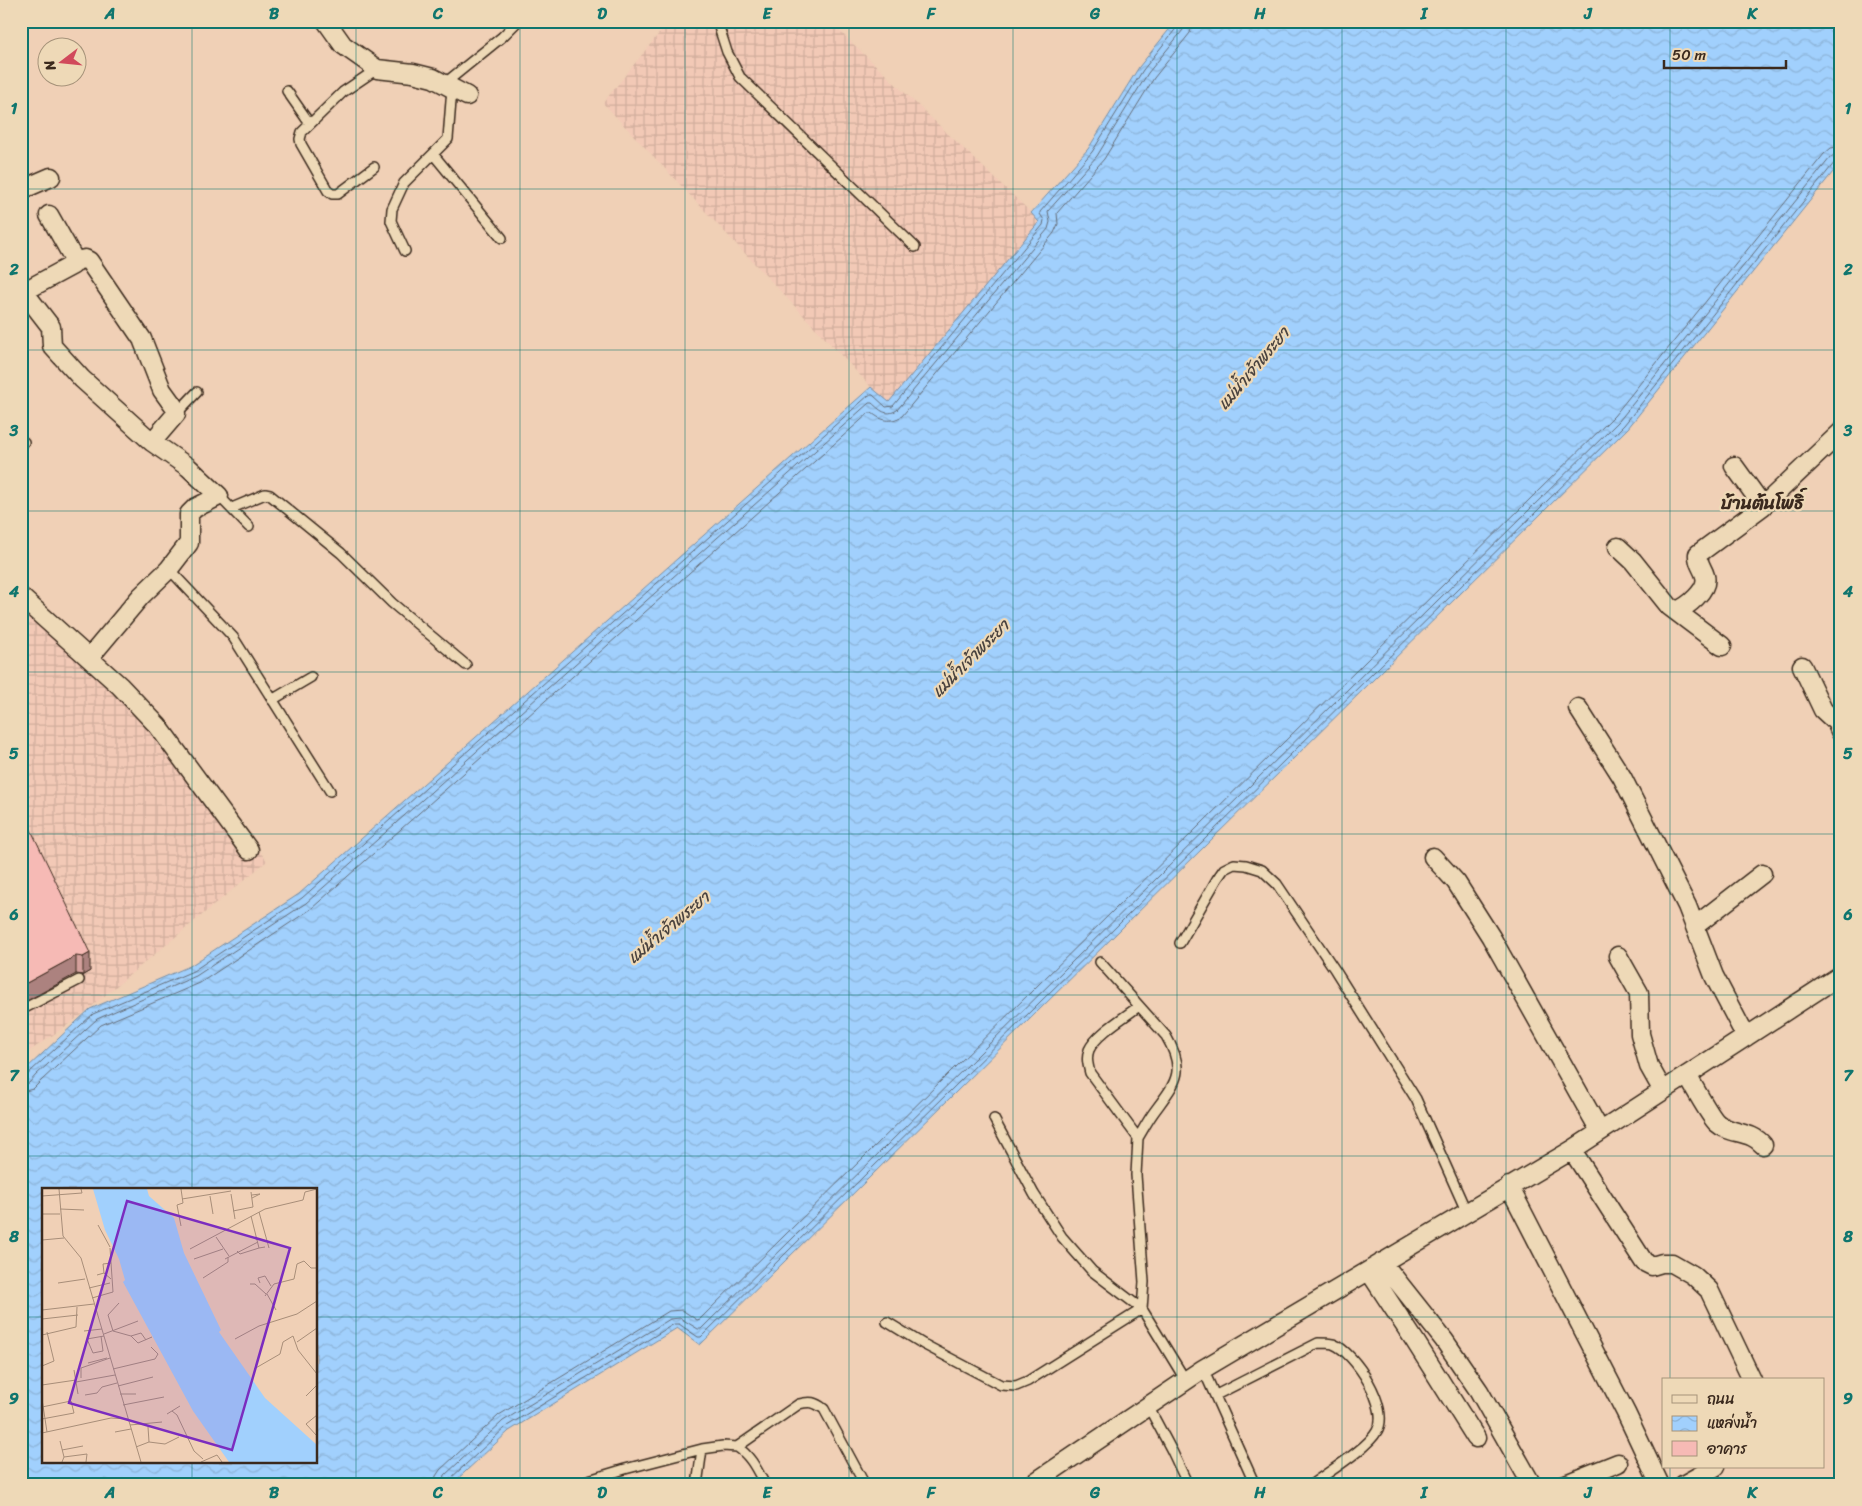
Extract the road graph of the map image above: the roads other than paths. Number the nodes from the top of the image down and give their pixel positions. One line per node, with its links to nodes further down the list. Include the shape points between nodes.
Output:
1 (326, 21): 4 (street, via 343,45)
2 (518, 21): 5 (lane)
3 (717, 21): 14 (lane, via 740,78)
4 (377, 69): 5 (street, via 414,73); 7 (lane, via 343,92)
5 (454, 89): 8 (lane, via 448,139)
6 (287, 90): 7 (lane)
7 (310, 124): 9 (lane, via 302,132 301,144 332,194 338,194)
8 (433, 154): 13 (lane); 15 (lane, via 404,183 392,209 391,221)
9 (374, 167)
10 (51, 177): 11 (street)
11 (21, 190)
12 (49, 215): 16 (street)
13 (502, 238)
14 (915, 247)
15 (405, 251)
16 (75, 261): 17 (street); 19 (street, via 85,259 89,262 136,331)
17 (23, 292): 21 (street, via 49,324 55,349 82,380)
18 (197, 392): 19 (lane)
19 (176, 414): 21 (street)
20 (1841, 432): 24 (street)
21 (152, 442): 23 (street)
22 (1734, 466): 24 (street)
23 (219, 496): 25 (lane); 28 (street, via 189,514 189,543)
24 (1763, 506): 30 (street, via 1698,554 1705,585)
25 (232, 508): 26 (lane); 33 (lane, via 265,494 270,495 341,553 392,603)
26 (250, 527)
27 (1618, 547): 30 (street)
28 (168, 570): 32 (street, via 134,603); 36 (lane, via 233,636)
29 (21, 598): 32 (street)
30 (1676, 612): 31 (street)
31 (1722, 646)
32 (89, 658): 40 (street, via 158,726)
33 (466, 665)
34 (1802, 666): 38 (street, via 1823,710 1836,722)
35 (310, 677): 36 (lane)
36 (272, 700): 39 (lane)
37 (1578, 708): 43 (street, via 1622,777)
38 (1841, 733)
39 (330, 791)
40 (249, 850)
41 (1433, 857): 55 (street, via 1456,882 1491,937)
42 (1762, 874): 43 (street)
43 (1695, 926): 51 (street, via 1714,976)
44 (1180, 943): 60 (lane, via 1224,869 1234,864 1246,865 1262,870 1277,884 1416,1099)
45 (1618, 956): 53 (street, via 1639,993 1640,1034 1649,1066)
46 (1100, 962): 49 (lane)
47 (1841, 975): 51 (street)
48 (79, 980): 50 (lane)
49 (1139, 1006): 56 (lane, via 1166,1036 1175,1050 1178,1065 1176,1080); 56 (lane, via 1095,1040 1088,1051 1087,1063 1090,1073)
50 (21, 1010)
51 (1746, 1037): 52 (street)
52 (1688, 1075): 53 (street); 57 (street, via 1716,1122 1752,1136)
53 (1663, 1091): 55 (street)
54 (994, 1119): 62 (lane, via 1034,1194 1062,1237 1092,1271)
55 (1600, 1131): 58 (street)
56 (1138, 1138): 62 (lane, via 1136,1175 1144,1282)
57 (1763, 1145)
58 (1572, 1150): 59 (street); 65 (street, via 1644,1262 1652,1266 1672,1263 1693,1275 1709,1290)
59 (1509, 1186): 60 (street); 84 (street)
60 (1466, 1213): 61 (street)
61 (1376, 1267): 64 (street); 69 (street, via 1416,1341); 82 (street, via 1444,1340 1479,1391)
62 (1142, 1309): 63 (lane, via 1016,1386 1001,1385 982,1377); 66 (lane)
63 (887, 1322)
64 (1203, 1369): 66 (street); 67 (lane)
65 (1751, 1378)
66 (1186, 1381): 68 (street)
67 (1216, 1395): 80 (lane); 81 (lane, via 1318,1343 1332,1344 1346,1352 1372,1389 1381,1420 1378,1431 1365,1444)
68 (1148, 1406): 78 (street); 79 (lane)
69 (1476, 1438)
70 (737, 1447): 71 (lane); 76 (lane, via 746,1453); 77 (lane, via 799,1404 816,1403 824,1408)
71 (702, 1449): 74 (lane); 75 (lane)
72 (1618, 1463): 83 (street)
73 (1713, 1468): 85 (street)
74 (572, 1485)
75 (697, 1485)
76 (765, 1485)
77 (865, 1485)
78 (1031, 1485)
79 (1188, 1485)
80 (1255, 1485)
81 (1311, 1485)
82 (1532, 1485)
83 (1563, 1485)
84 (1660, 1485)
85 (1683, 1485)

